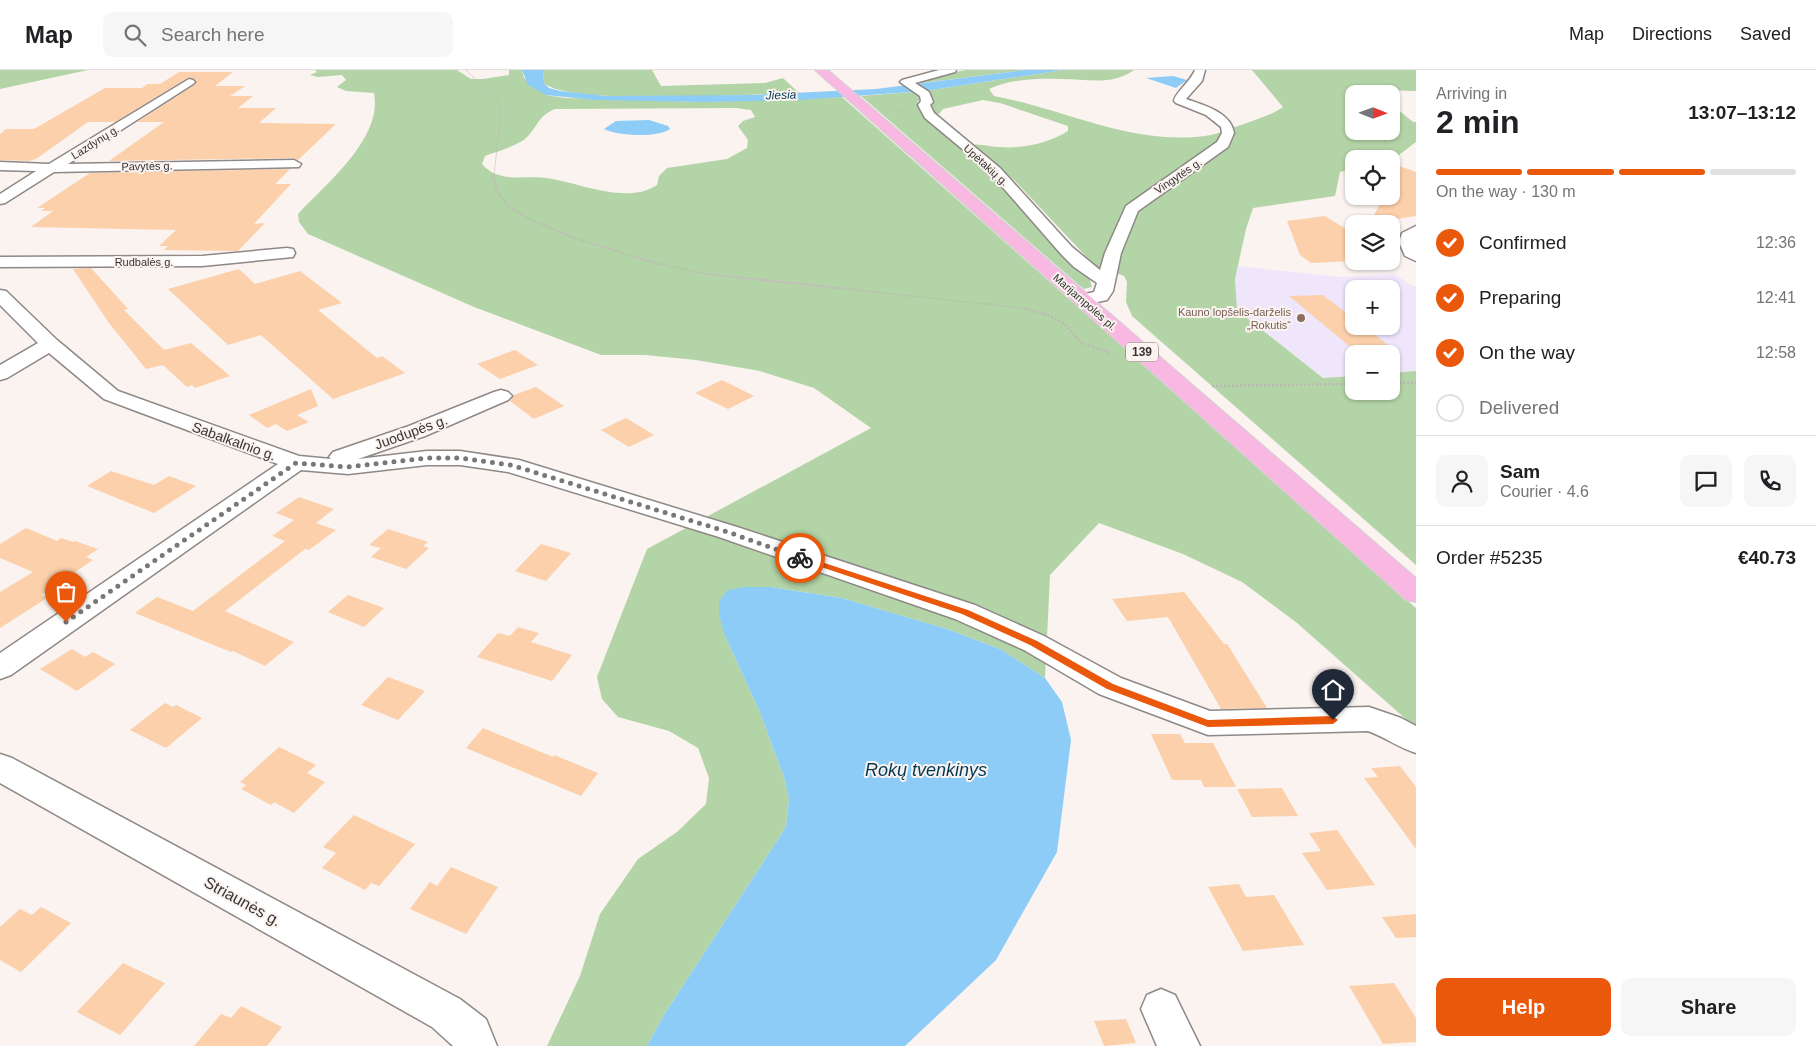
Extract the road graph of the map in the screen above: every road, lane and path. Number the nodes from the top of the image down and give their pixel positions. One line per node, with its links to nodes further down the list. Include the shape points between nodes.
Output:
1 (466, 70): 20 (path, via 496,99 501,110 493,174 497,192 509,206 527,218 574,238 707,274 1024,308 1065,324 1080,342)
2 (950, 70): 16 (street, Upėtakių g., via 906,80 925,94 928,115 1003,179 1090,272)
3 (1200, 70): 16 (street, Vingytės g., via 1196,81 1180,101 1222,120 1228,133 1223,144 1131,209 1113,254)
4 (825, 73): 18 (main road, Marijampolės pl. / 139)
5 (189, 82): 10 (street, Lazdynų g.)
6 (910, 110): 7 (path)
7 (891, 111)
8 (294, 164): 10 (street, Pavytės g.)
9 (0, 166): 10 (street, Pavytės g.)
10 (54, 168): 11 (street, Lazdynų g.)
11 (0, 200)
12 (1416, 231): 14 (street, via 1408,236 1406,242)
13 (287, 253): 15 (street, Rudbalės g., via 202,261)
14 (1416, 256)
15 (0, 262)
16 (1108, 281): 18 (street, via 1101,296)
17 (0, 296): 19 (street, Sabalkalnio g.)
18 (1083, 300): 28 (main road, Marijampolės pl. / 139)
19 (50, 344): 21 (street); 27 (street, Sabalkalnio g., via 111,395)
20 (1116, 355)
21 (0, 374)
22 (1400, 383): 23 (path)
23 (1416, 383)
24 (1345, 384): 25 (path)
25 (1220, 385)
26 (501, 396): 27 (street, Juodupės g., via 417,431)
27 (308, 465): 29 (street, Juodupės g.); 30 (street, Sabalkalnio g., via 348,467 427,458 460,458 511,465 728,532 965,612 1034,643 1110,686 1208,724 1369,719 1390,726)
28 (1416, 593)
29 (0, 668)
30 (1416, 741)
31 (0, 767): 33 (street, Striaunės g., via 446,1013 471,1034)
32 (1161, 1009): 34 (street)
33 (476, 1046)
34 (1179, 1046)

